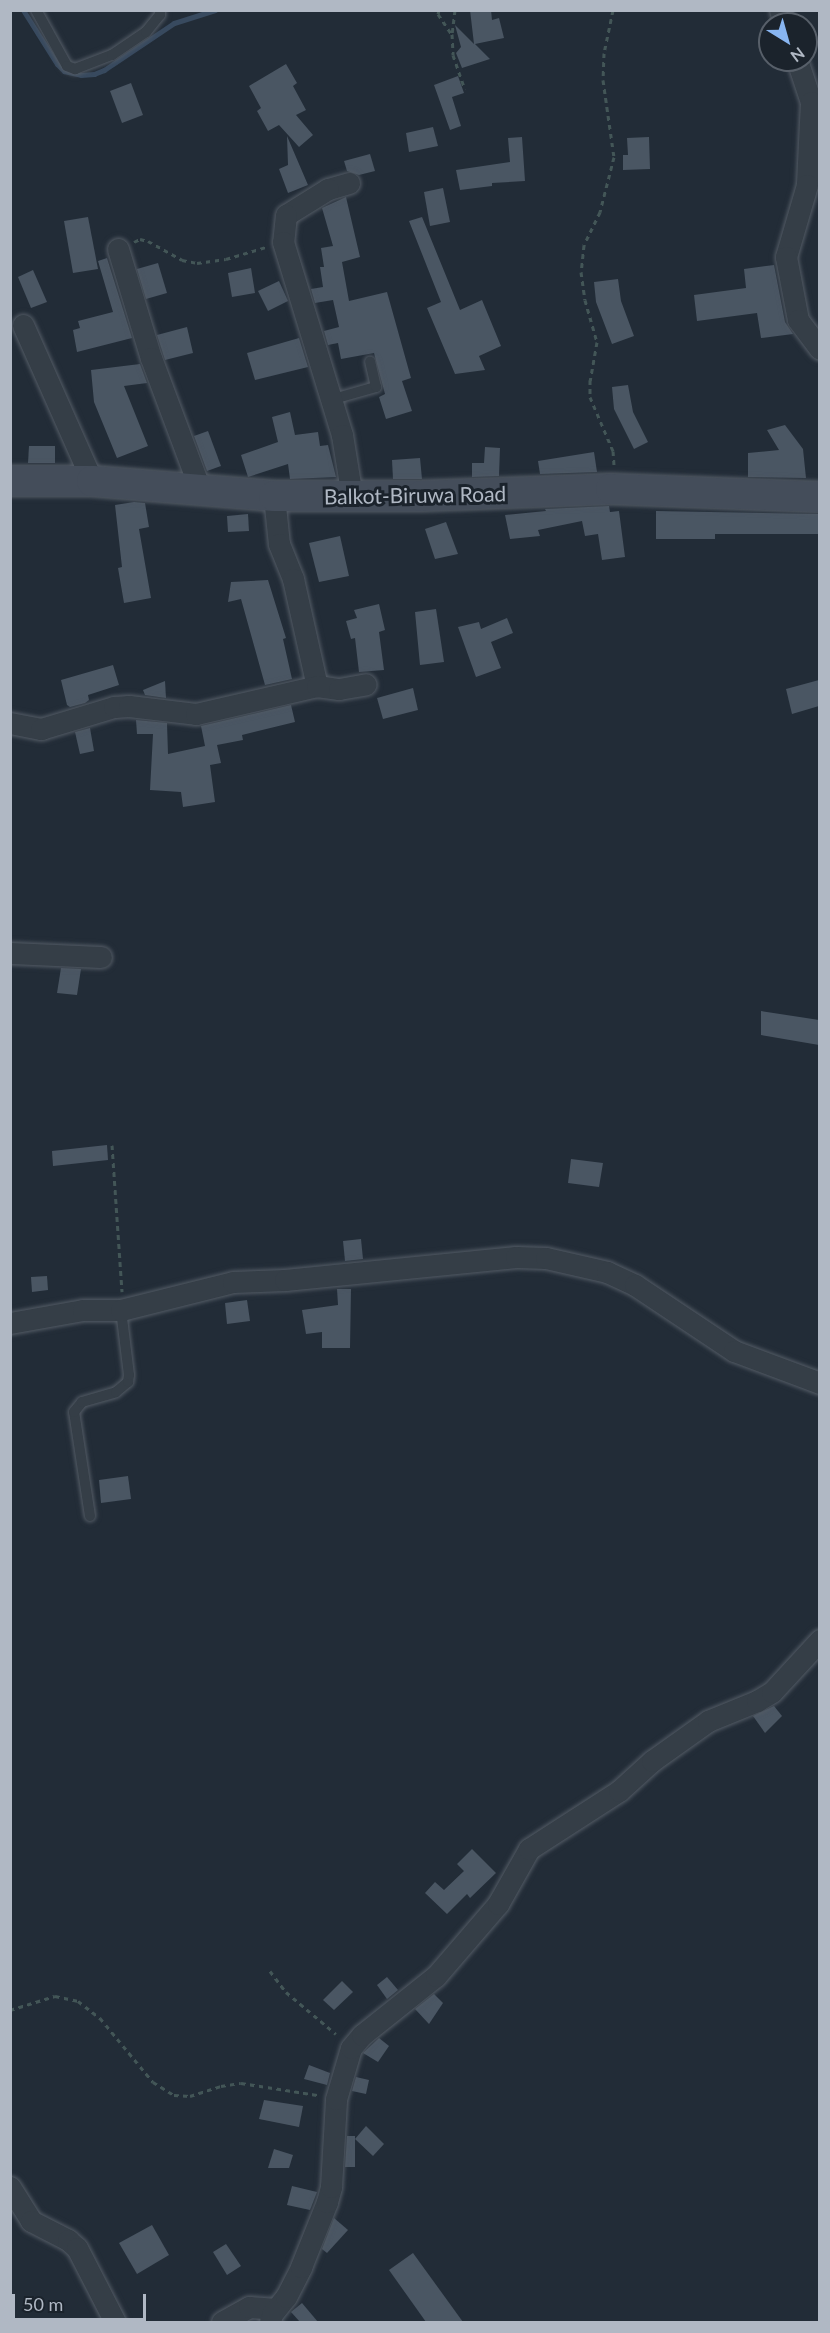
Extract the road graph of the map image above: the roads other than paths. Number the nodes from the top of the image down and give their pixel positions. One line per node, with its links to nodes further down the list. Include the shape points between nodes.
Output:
1 (36, 10): 2 (lane, via 67,66 75,69 112,55 146,32)
2 (160, 10)
3 (801, 72): 7 (street, via 812,102 807,185 786,257 798,320)
4 (349, 183): 9 (street, via 328,189 286,215 283,242)
5 (118, 249): 12 (street, via 151,358)
6 (23, 325): 11 (street)
7 (819, 349)
8 (370, 362): 9 (lane, via 376,387)
9 (330, 400): 14 (street, via 342,435)
10 (10, 481): 11 (main road, Balkot-Biruwa Road)
11 (92, 482): 12 (main road, Balkot-Biruwa Road)
12 (200, 489): 13 (main road, Balkot-Biruwa Road)
13 (274, 496): 14 (main road, Balkot-Biruwa Road); 17 (street, via 274,524 293,579)
14 (352, 497): 15 (main road, Balkot-Biruwa Road, via 612,489)
15 (819, 497)
16 (366, 684): 17 (street, via 339,689)
17 (318, 686): 18 (street, via 196,714 129,705 41,729)
18 (10, 723)
19 (10, 953): 20 (street)
20 (101, 957)
21 (123, 1309): 22 (street, via 83,1310); 23 (street, via 233,1282 516,1257 546,1258 607,1272 635,1285 734,1351); 24 (lane, via 128,1382 116,1392 82,1402 74,1412)
22 (10, 1323)
23 (819, 1383)
24 (90, 1516)
25 (819, 1640): 27 (street, via 772,1692 708,1721 652,1761 619,1791 529,1849 498,1904 436,1976 351,2048 336,2099 327,2202 301,2267)
26 (10, 2187): 28 (street, via 31,2221 77,2248)
27 (273, 2316): 29 (street, via 249,2307)
28 (115, 2322)
29 (222, 2322)

